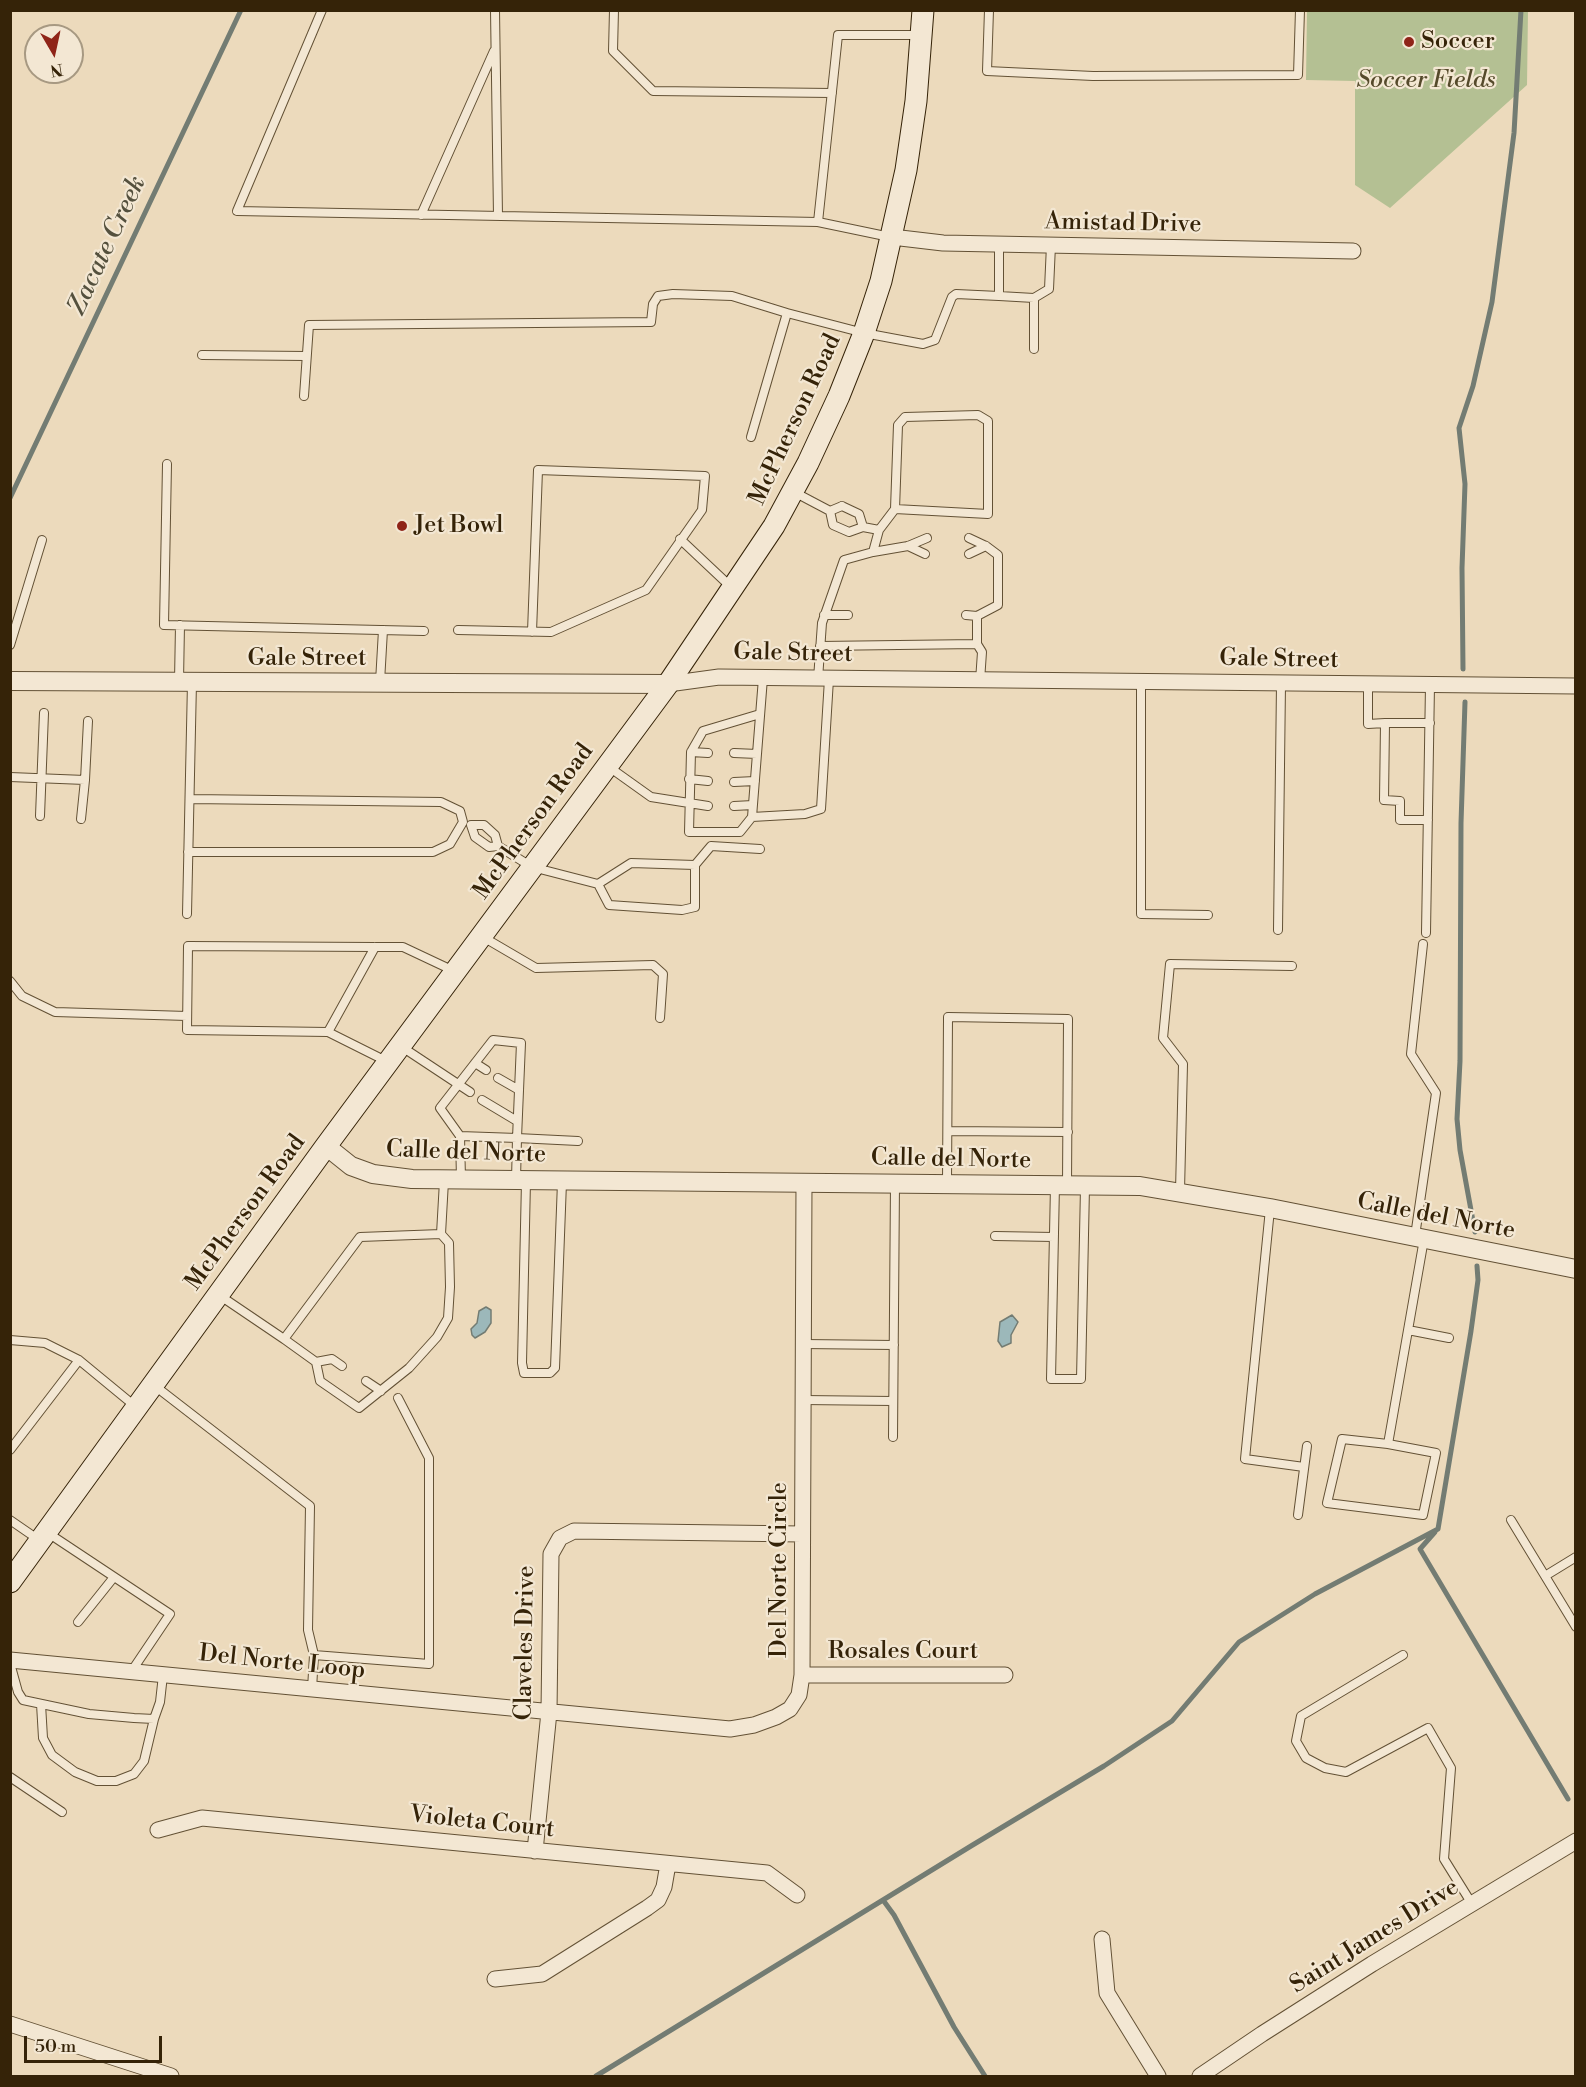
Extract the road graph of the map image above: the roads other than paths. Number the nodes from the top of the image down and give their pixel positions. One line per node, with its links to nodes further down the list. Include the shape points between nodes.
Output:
1 (322, 10): 10 (lane, via 237,211)
2 (495, 10): 8 (lane)
3 (614, 10): 9 (lane, via 614,51 653,92)
4 (923, 10): 7 (main road, McPherson Road)
5 (988, 10): 6 (lane, via 987,71 1093,76 1298,75)
6 (1299, 10)
7 (921, 35): 9 (lane, via 838,35); 13 (main road, McPherson Road, via 916,101)
8 (496, 47): 10 (lane); 11 (lane)
9 (832, 93): 12 (lane)
10 (421, 215): 11 (lane)
11 (498, 216): 12 (lane)
12 (818, 222): 13 (lane)
13 (892, 237): 14 (street, Amistad Drive); 20 (main road, McPherson Road)
14 (999, 244): 15 (street, Amistad Drive); 17 (lane)
15 (1051, 244): 16 (street, Amistad Drive); 18 (lane, via 1048,289)
16 (1353, 251)
17 (999, 296): 18 (lane); 20 (lane, via 956,294 935,340 923,344)
18 (1035, 298): 21 (lane)
19 (787, 313): 20 (lane); 23 (lane, via 732,296 673,294 658,296 651,322 309,325); 25 (lane)
20 (864, 333): 27 (main road, McPherson Road, via 839,396)
21 (1034, 349)
22 (202, 355): 23 (lane)
23 (306, 356): 24 (lane)
24 (304, 396)
25 (752, 437)
26 (167, 464): 46 (lane, via 164,625)
27 (793, 491): 29 (lane); 41 (main road, McPherson Road)
28 (895, 509): 28 (lane, via 898,425 905,417 978,415 988,421 988,513); 31 (lane)
29 (830, 511): 30 (lane, via 842,506 859,514); 30 (lane, via 833,525 849,532)
30 (863, 527): 31 (lane)
31 (879, 530): 38 (lane)
32 (927, 538): 36 (lane)
33 (969, 538): 37 (lane)
34 (680, 539): 41 (lane); 50 (lane, via 646,590 551,632); 50 (lane, via 702,510 705,476 538,470)
35 (42, 540): 52 (lane)
36 (908, 546): 38 (lane); 39 (lane)
37 (987, 546): 40 (lane); 45 (lane, via 998,555 998,605)
38 (873, 552): 42 (lane, via 844,560)
39 (926, 554)
40 (969, 554)
41 (733, 589): 61 (main road, McPherson Road)
42 (824, 615): 43 (lane); 53 (lane)
43 (848, 615)
44 (966, 615): 45 (lane)
45 (977, 616): 51 (lane)
46 (180, 626): 47 (lane); 58 (lane)
47 (383, 630): 49 (lane); 59 (lane)
48 (458, 630): 50 (lane)
49 (424, 631)
50 (532, 632)
51 (977, 644): 53 (lane); 57 (lane, via 982,652)
52 (10, 645)
53 (820, 646): 55 (lane)
54 (763, 678): 55 (street, Gale Street); 61 (street, Gale Street, via 719,677); 67 (lane)
55 (823, 679): 57 (street, Gale Street); 89 (lane, via 821,809 805,814)
56 (10, 681): 58 (street, Gale Street)
57 (980, 681): 60 (street, Gale Street)
58 (185, 682): 59 (street, Gale Street); 83 (lane)
59 (380, 683): 61 (street, Gale Street)
60 (1141, 683): 62 (street, Gale Street); 100 (lane, via 1141,914)
61 (668, 684): 75 (main road, McPherson Road)
62 (1281, 684): 64 (street, Gale Street); 101 (lane)
63 (1430, 685): 64 (street, Gale Street); 65 (street, Gale Street); 70 (lane)
64 (1368, 686): 69 (lane, via 1368,724)
65 (1575, 686)
66 (44, 713): 77 (lane)
67 (760, 714): 71 (lane, via 704,731); 74 (lane)
68 (88, 721): 79 (lane)
69 (1385, 723): 70 (lane); 91 (lane, via 1384,800 1400,801 1400,820)
70 (1430, 723): 91 (lane)
71 (691, 752): 72 (lane); 78 (lane)
72 (708, 753)
73 (734, 753): 74 (lane)
74 (757, 754): 81 (lane)
75 (608, 766): 84 (lane, via 651,797); 97 (main road, McPherson Road)
76 (10, 777): 77 (lane)
77 (41, 778): 79 (lane); 88 (lane)
78 (690, 779): 80 (lane); 84 (lane)
79 (85, 780): 90 (lane)
80 (708, 781)
81 (754, 781): 82 (lane); 85 (lane)
82 (734, 782)
83 (189, 799): 92 (lane, via 441,802 460,811); 95 (lane)
84 (689, 804): 86 (lane); 89 (lane, via 689,832 740,832)
85 (753, 805): 87 (lane); 89 (lane)
86 (708, 806)
87 (734, 806)
88 (40, 816)
89 (752, 817)
90 (81, 819)
91 (1428, 820): 102 (lane)
92 (467, 824): 93 (lane, via 475,837 489,847); 93 (lane, via 484,825 495,835); 95 (lane, via 450,844 433,852)
93 (498, 846): 97 (lane)
94 (760, 849): 96 (lane, via 711,846)
95 (188, 852): 99 (lane)
96 (694, 865): 98 (lane, via 631,863); 98 (lane, via 694,907 681,910 609,905)
97 (532, 867): 98 (lane); 103 (main road, McPherson Road)
98 (598, 884)
99 (187, 914)
100 (1208, 915)
101 (1278, 930)
102 (1426, 933)
103 (482, 936): 107 (main road, McPherson Road); 110 (lane, via 536,968 653,964 663,974)
104 (1424, 944): 139 (lane, via 1411,1054 1436,1093)
105 (375, 947): 107 (lane, via 403,947); 109 (lane, via 188,946); 111 (lane)
106 (1292, 966): 134 (lane, via 1170,964 1163,1038 1184,1064)
107 (455, 971): 112 (main road, McPherson Road)
108 (10, 981): 109 (lane, via 22,996 55,1012)
109 (187, 1016): 111 (lane, via 187,1030)
110 (660, 1018)
111 (328, 1032): 112 (lane)
112 (394, 1054): 116 (lane); 126 (main road, McPherson Road)
113 (475, 1063): 114 (lane); 116 (lane); 117 (lane, via 493,1040 521,1042)
114 (486, 1070)
115 (498, 1078): 117 (lane)
116 (459, 1085): 118 (lane); 123 (lane, via 440,1108)
117 (519, 1090): 120 (lane)
118 (470, 1092)
119 (482, 1101): 120 (lane)
120 (517, 1121): 124 (lane)
121 (948, 1131): 122 (lane); 122 (lane, via 948,1017 1068,1019); 132 (lane)
122 (1068, 1132): 133 (lane)
123 (460, 1136): 124 (lane); 127 (lane)
124 (517, 1138): 125 (lane); 128 (lane)
125 (578, 1141)
126 (326, 1146): 127 (street, Calle del Norte, via 351,1166 373,1174); 141 (main road, McPherson Road)
127 (452, 1179): 128 (street, Calle del Norte); 136 (lane)
128 (521, 1180): 129 (street, Calle del Norte); 129 (lane, via 522,1363 524,1373 550,1373 555,1368)
129 (562, 1180): 130 (street, Calle del Norte)
130 (804, 1182): 131 (street, Calle del Norte); 146 (street, Del Norte Circle)
131 (895, 1183): 132 (street, Calle del Norte); 147 (lane)
132 (947, 1184): 133 (street, Calle del Norte)
133 (1069, 1185): 134 (street, Calle del Norte); 138 (lane); 138 (lane, via 1081,1379 1051,1379)
134 (1180, 1191): 135 (street, Calle del Norte)
135 (1270, 1208): 139 (street, Calle del Norte); 162 (lane, via 1245,1459)
136 (441, 1234): 144 (lane, via 360,1236); 153 (lane, via 449,1243 448,1318 409,1368)
137 (995, 1236): 138 (lane)
138 (1054, 1237)
139 (1419, 1238): 140 (street, Calle del Norte); 142 (lane)
140 (1575, 1269)
141 (219, 1294): 144 (lane); 152 (main road, McPherson Road)
142 (1408, 1330): 143 (lane); 159 (lane)
143 (1449, 1338)
144 (284, 1339): 149 (lane)
145 (10, 1340): 148 (lane, via 45,1343)
146 (803, 1344): 147 (lane); 155 (street, Del Norte Circle)
147 (894, 1345): 156 (lane)
148 (79, 1360): 157 (lane); 161 (lane)
149 (316, 1362): 150 (lane, via 332,1359); 153 (lane, via 320,1381 359,1408)
150 (342, 1366)
151 (366, 1381): 153 (lane)
152 (153, 1385): 157 (main road, McPherson Road); 174 (lane, via 310,1506 308,1630)
153 (381, 1391)
154 (398, 1398): 174 (lane, via 429,1458 429,1664)
155 (803, 1400): 156 (lane); 166 (street, Del Norte Circle)
156 (893, 1401): 158 (lane)
157 (137, 1408): 167 (main road, McPherson Road)
158 (893, 1437)
159 (1388, 1444): 159 (lane, via 1342,1438 1327,1503 1424,1515 1436,1452)
160 (1307, 1446): 162 (lane)
161 (10, 1450)
162 (1304, 1467): 163 (lane)
163 (1298, 1515)
164 (10, 1520): 167 (lane)
165 (1510, 1520): 169 (lane)
166 (802, 1534): 179 (street, Del Norte Circle); 183 (street, Claveles Drive, via 574,1531 560,1538 550,1554)
167 (43, 1537): 170 (lane); 171 (main road, McPherson Road)
168 (1575, 1557): 169 (lane)
169 (1545, 1576): 173 (lane)
170 (114, 1577): 172 (lane); 177 (lane, via 170,1614)
171 (10, 1582)
172 (78, 1622)
173 (1575, 1627)
174 (314, 1655): 181 (lane)
175 (1403, 1655): 192 (lane, via 1301,1716 1296,1741 1306,1758 1325,1768 1346,1772 1428,1728 1451,1768 1444,1859)
176 (10, 1661): 177 (street, Del Norte Loop); 182 (lane, via 23,1700)
177 (131, 1671): 178 (street, Del Norte Loop)
178 (163, 1674): 181 (street, Del Norte Loop); 184 (lane)
179 (802, 1675): 180 (street, Rosales Court); 183 (street, Del Norte Circle, via 799,1695 790,1709 754,1725 730,1729)
180 (1005, 1675)
181 (312, 1689): 183 (street, Del Norte Loop)
182 (41, 1704): 184 (lane, via 88,1714); 184 (lane, via 43,1738 52,1755 75,1772 97,1781 116,1781 134,1774 144,1761)
183 (549, 1712): 189 (street, Claveles Drive)
184 (154, 1719)
185 (10, 1777): 186 (lane)
186 (62, 1812)
187 (158, 1830): 189 (street, Violeta Court, via 202,1818)
188 (1575, 1841): 192 (street, Saint James Drive)
189 (535, 1851): 190 (street, Violeta Court)
190 (668, 1864): 191 (street, Violeta Court, via 766,1873); 194 (street, via 658,1900 647,1908 542,1974)
191 (797, 1895)
192 (1472, 1904): 198 (street, Saint James Drive)
193 (1102, 1939): 197 (street, via 1107,1993)
194 (495, 1978)
195 (10, 2024): 196 (street)
196 (171, 2076)
197 (1158, 2076)
198 (1200, 2076)

